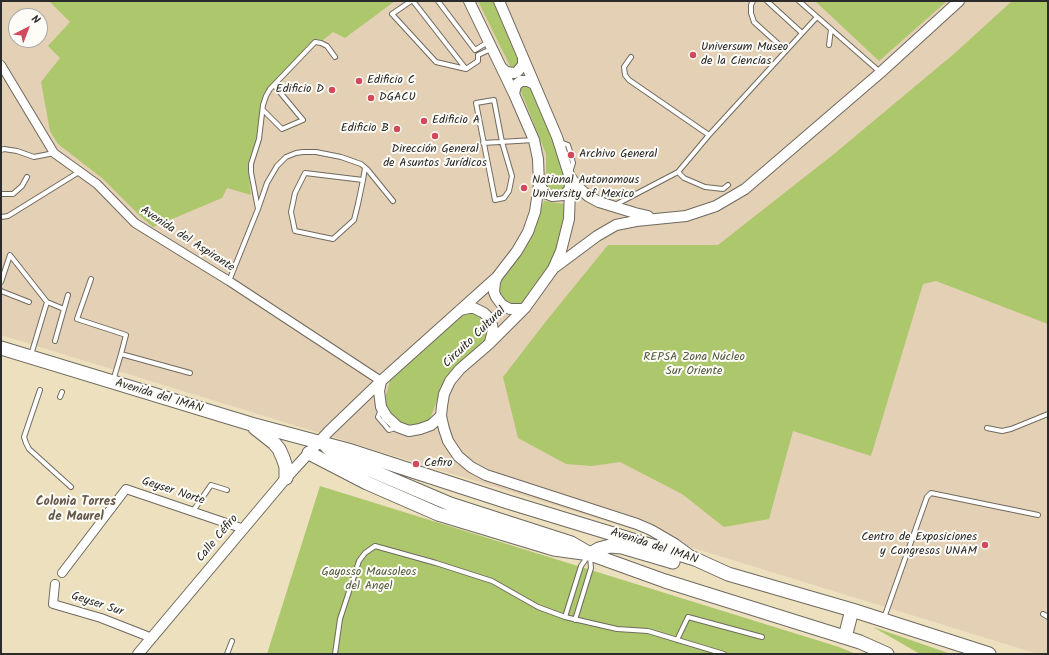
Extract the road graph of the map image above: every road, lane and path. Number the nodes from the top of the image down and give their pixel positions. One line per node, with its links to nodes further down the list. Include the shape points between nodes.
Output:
1 (412, 1): 20 (lane); 20 (lane, via 392,14 436,62)
2 (438, 1): 12 (lane, via 475,50)
3 (469, 1): 12 (street)
4 (500, 1): 17 (street, Circuito Cultural)
5 (753, 1): 14 (lane, via 751,13 754,22)
6 (767, 1): 11 (lane)
7 (800, 1): 9 (lane)
8 (959, 1): 21 (street)
9 (817, 16): 10 (lane); 11 (lane)
10 (831, 29): 13 (lane); 21 (lane)
11 (802, 33): 14 (lane)
12 (490, 45): 19 (street); 20 (lane, via 478,55 478,61)
13 (829, 45)
14 (786, 51): 26 (lane)
15 (335, 57): 23 (lane, via 327,46 316,42)
16 (631, 57): 26 (lane, via 624,67 629,80)
17 (524, 59): 19 (street, via 517,72 506,72); 22 (street, Circuito Cultural)
18 (1, 65): 31 (street, Avenida del Aspirante)
19 (501, 68): 24 (street)
20 (466, 69)
21 (880, 73): 46 (street, via 746,189 716,206 686,216)
22 (534, 84): 24 (street, via 521,81 516,85); 35 (street, Circuito Cultural)
23 (274, 85): 25 (lane, via 266,96); 25 (lane, via 304,120 282,129)
24 (514, 94): 27 (street)
25 (263, 110): 44 (lane, via 259,139 251,164)
26 (709, 135): 34 (lane)
27 (534, 140): 28 (lane); 38 (street)
28 (502, 142): 29 (lane); 29 (lane, via 494,100 476,103); 29 (lane, via 512,176 509,191 504,198 495,200)
29 (483, 143)
30 (1, 150): 31 (lane, via 17,151 34,158)
31 (54, 153): 33 (street, Avenida del Aspirante)
32 (365, 168): 37 (lane); 42 (lane); 44 (lane, via 341,157 303,152 291,155 273,172)
33 (80, 171): 45 (lane, via 8,216); 50 (street, Avenida del Aspirante, via 97,184 135,223)
34 (678, 172): 39 (lane, via 684,178 705,187 722,189); 43 (lane)
35 (569, 175): 40 (street, Circuito Cultural); 43 (street, via 588,196)
36 (27, 177): 41 (lane, via 13,194)
37 (363, 180): 37 (lane, via 354,220 333,239 295,231 291,212 295,194 305,173)
38 (539, 184): 40 (street, via 552,196 564,195); 48 (street, via 528,232)
39 (728, 185)
40 (570, 189): 47 (street, Circuito Cultural, via 569,219)
41 (1, 194)
42 (393, 201)
43 (613, 206): 46 (street)
44 (258, 209): 50 (lane)
45 (1, 217)
46 (658, 218): 47 (street, via 616,225 597,236)
47 (553, 270): 56 (street, Circuito Cultural)
48 (497, 278): 56 (street, via 494,287 498,301 506,308); 58 (street)
49 (90, 279): 62 (lane, via 77,319 126,336)
50 (229, 281): 65 (street, Avenida del Aspirante)
51 (1, 282): 55 (lane, via 10,255)
52 (1, 291): 54 (lane)
53 (68, 295): 57 (lane)
54 (28, 302)
55 (46, 302): 57 (lane); 63 (lane)
56 (525, 308): 60 (street, Circuito Cultural)
57 (64, 309): 59 (lane)
58 (459, 310): 60 (street, via 474,308 488,316 493,330); 65 (street)
59 (55, 341)
60 (489, 344): 69 (street, Circuito Cultural, via 450,381 444,394)
61 (1, 348): 63 (main road, Avenida del IMAN)
62 (121, 354): 64 (lane); 66 (lane)
63 (30, 357): 66 (main road, Avenida del IMAN)
64 (190, 373)
65 (381, 381): 69 (street, via 379,391 382,407 387,417 398,427 409,431 420,429 431,425); 72 (street)
66 (113, 383): 70 (main road, Avenida del IMAN)
67 (40, 390): 75 (lane, via 24,437 29,449)
68 (1048, 414): 71 (lane, via 1011,430)
69 (441, 416): 81 (street, Circuito Cultural, via 448,441 458,456 471,467 501,481 644,527 675,544)
70 (251, 424): 72 (main road, Avenida del IMAN); 74 (main road, via 279,449 286,467)
71 (987, 428)
72 (319, 441): 73 (street, Calle Céfiro); 80 (main road, Avenida del IMAN, via 342,458 450,504 571,543); 81 (main road, Avenida del IMAN)
73 (309, 453): 74 (street, Calle Céfiro); 80 (main road, via 367,483 438,514 554,549)
74 (286, 478): 79 (street, Calle Céfiro)
75 (71, 487)
76 (227, 490): 77 (lane, via 211,485)
77 (193, 511): 79 (street, Geyser Norte); 82 (street, Geyser Norte, via 126,489)
78 (1038, 515): 90 (lane, via 931,493 927,497)
79 (244, 529): 93 (street, Calle Céfiro)
80 (590, 554): 83 (main road, via 610,546 622,546 695,568); 87 (lane, via 581,566); 89 (lane, via 591,568); 92 (main road, Avenida del IMAN, via 672,583)
81 (695, 559): 83 (main road, Avenida del IMAN)
82 (62, 573)
83 (728, 574): 85 (main road, Avenida del IMAN)
84 (55, 584): 93 (street, Geyser Sur, via 53,604 101,618)
85 (852, 610): 90 (main road, Avenida del IMAN); 92 (main road)
86 (1043, 614): 88 (lane)
87 (565, 617): 89 (lane); 98 (lane, via 538,607 492,581 436,562 375,546 359,561 340,619)
88 (1048, 617)
89 (575, 620): 94 (lane, via 617,629 648,631)
90 (883, 620): 101 (main road, Avenida del IMAN)
91 (762, 637): 94 (lane, via 688,617)
92 (845, 637): 100 (main road, Avenida del IMAN)
93 (152, 638): 96 (street, Calle Céfiro)
94 (677, 640): 99 (lane)
95 (232, 642): 97 (lane)
96 (138, 654)
97 (228, 654)
98 (334, 654)
99 (724, 654)
100 (887, 654)
101 (989, 654)

